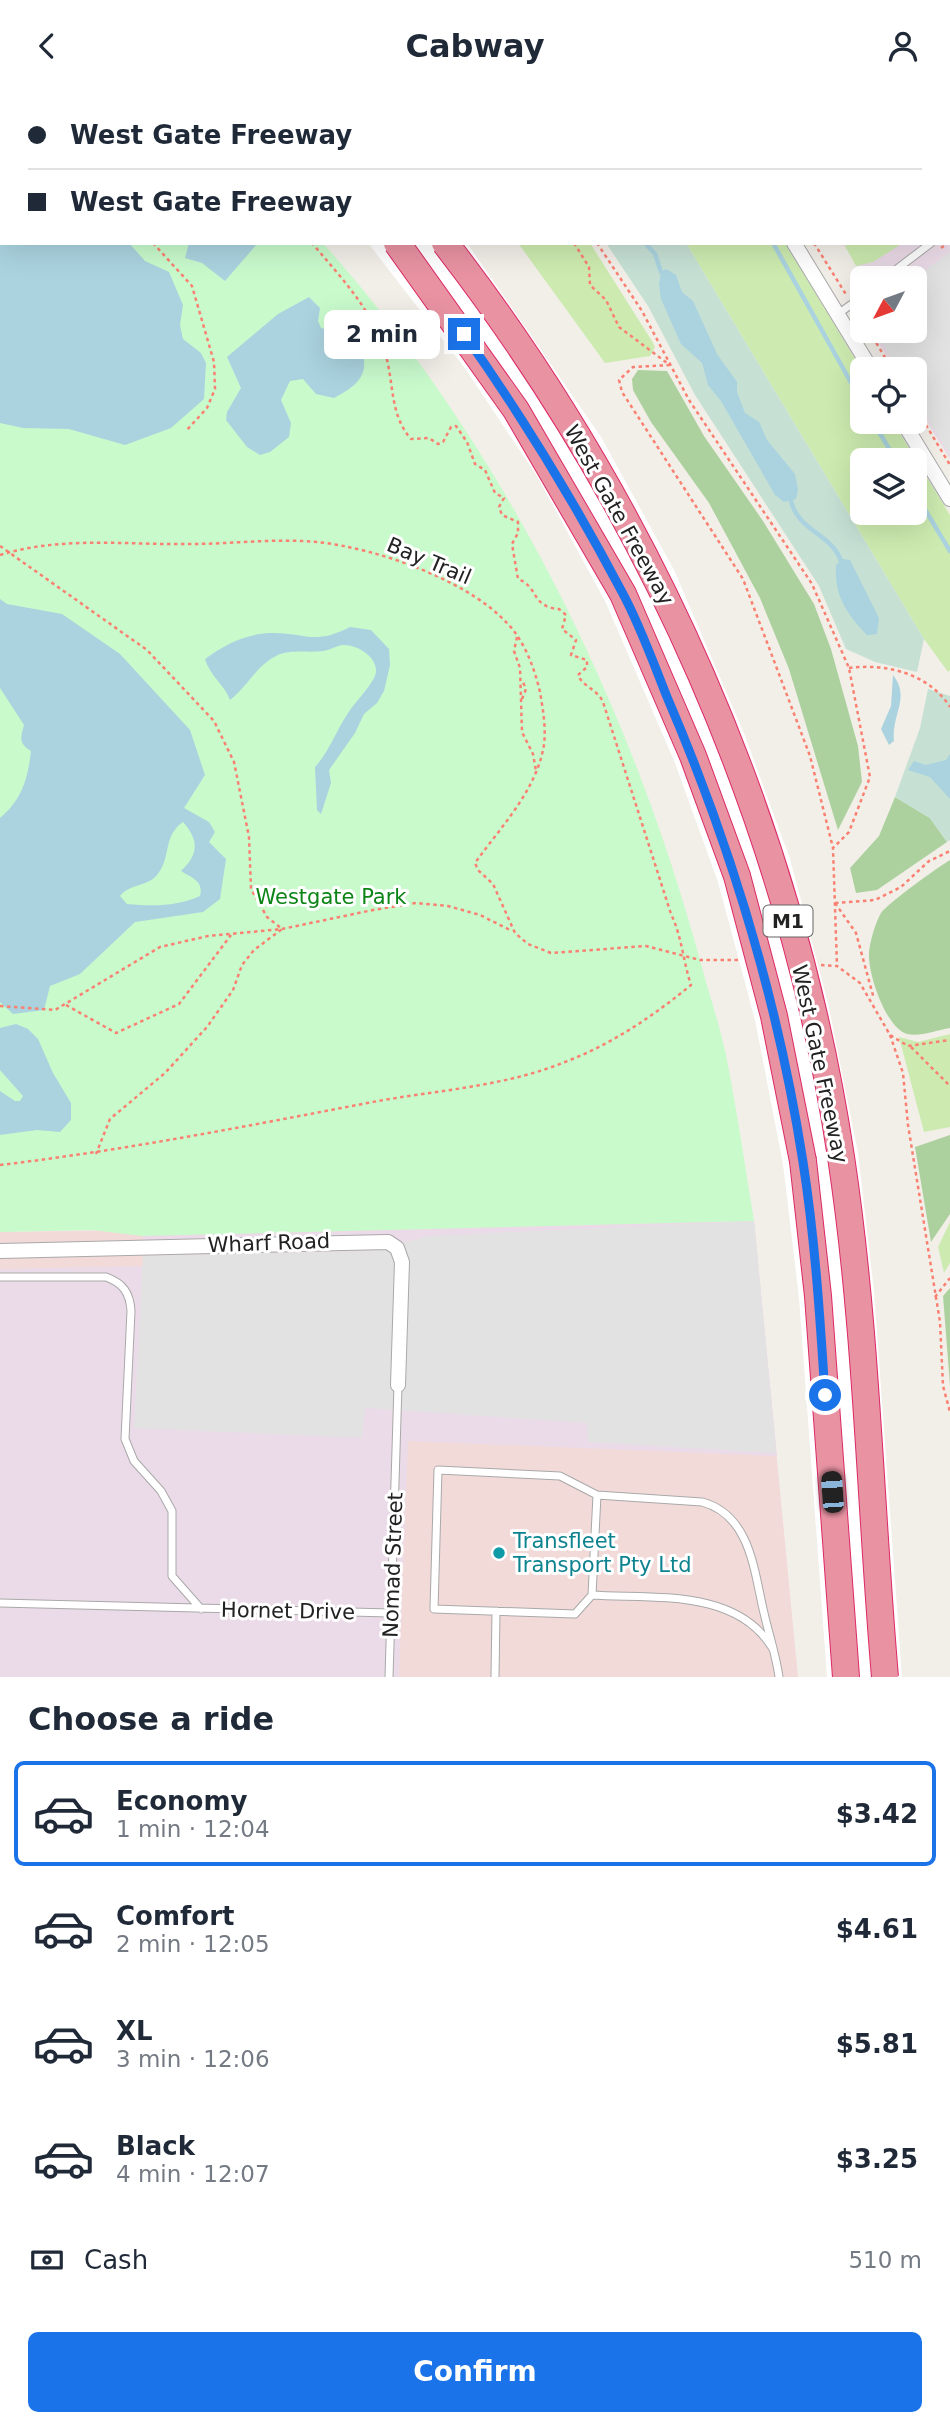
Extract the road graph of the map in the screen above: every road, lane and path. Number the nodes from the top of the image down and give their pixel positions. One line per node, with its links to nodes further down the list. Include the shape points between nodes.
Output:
1 (155, 245): 17 (path, via 192,286 215,362 215,389 207,408)
2 (314, 245): 34 (path, via 364,304 386,357 392,400 406,433 411,439 429,438 438,444 446,431 456,426 471,458 485,470 488,484 504,498 499,507 502,515 518,522 512,544 518,579 530,587 536,600 566,615 562,629 576,641 570,655 587,660 579,680 598,691 603,702 682,936)
3 (398, 245): 61 (highway, West Gate Freeway / M1, bridge, via 516,410 623,594 693,756 737,876 774,1016 803,1161 818,1296)
4 (446, 245): 62 (highway, West Gate Freeway / M1, bridge, via 547,386 658,578 729,742 773,864 811,1007 841,1156 856,1293)
5 (575, 245): 15 (path, via 589,267 590,285 606,300 620,327)
6 (598, 245): 15 (path, via 642,311)
7 (795, 245): 13 (street)
8 (815, 245): 11 (path)
9 (928, 245): 10 (lane)
10 (901, 266)
11 (850, 301)
12 (850, 306): 13 (lane)
13 (838, 315): 14 (street)
14 (864, 357)
15 (670, 365): 25 (path, via 734,471 812,584); 28 (path, via 633,367 620,380 622,392 743,579 810,756)
16 (927, 427): 19 (path)
17 (186, 432)
18 (910, 434): 20 (street)
19 (950, 465)
20 (950, 499)
21 (0, 546): 22 (path)
22 (8, 552): 23 (path, Bay Trail); 24 (path, Bay Trail, via 94,542 317,542 361,550 442,580 495,613); 31 (path, via 147,650 214,720 234,762 248,837 251,889 267,917)
23 (0, 555)
24 (517, 637): 27 (path, via 514,651 521,679 522,731); 27 (path, Bay Trail, via 534,668 544,711 543,747)
25 (849, 668): 26 (path, via 876,666 924,681); 28 (path, via 870,777 849,832)
26 (950, 707)
27 (536, 771): 32 (path, Bay Trail, via 524,796 475,863 493,884)
28 (833, 848): 30 (path)
29 (950, 851): 30 (path, via 875,900)
30 (835, 903): 36 (path, via 856,933); 36 (path, via 837,967 860,983)
31 (282, 929): 32 (path, via 416,904 480,915); 33 (path); 43 (path, via 242,965 233,990 207,1027 164,1073 110,1119)
32 (515, 933): 34 (path, via 551,953 633,946)
33 (231, 934): 37 (path, via 160,947); 37 (path, via 179,1004 116,1033)
34 (681, 956): 35 (path); 43 (path, via 691,985 613,1041 562,1063 478,1086)
35 (700, 960)
36 (875, 1003): 39 (path)
37 (66, 1005): 38 (path, via 55,1010)
38 (0, 1006)
39 (890, 1035): 41 (path); 48 (path, via 903,1073)
40 (950, 1040): 41 (path)
41 (911, 1047): 42 (path)
42 (950, 1086)
43 (96, 1154): 44 (path)
44 (0, 1165)
45 (0, 1251): 49 (street, Wharf Road, via 388,1242 397,1248 402,1262)
46 (0, 1276): 54 (lane, Hornet Drive, via 106,1277 127,1292 131,1311 125,1439 134,1461 172,1511 172,1576)
47 (950, 1278): 48 (path)
48 (935, 1297): 50 (path, via 943,1386)
49 (398, 1385): 56 (lane, Nomad Street)
50 (950, 1412)
51 (597, 1495): 52 (lane); 55 (lane, via 559,1476 438,1471 434,1609); 57 (lane, via 702,1502 723,1510 748,1548)
52 (592, 1595): 55 (lane, via 575,1614); 57 (lane, via 713,1604 754,1624)
53 (0, 1603): 54 (lane)
54 (201, 1609): 56 (lane, Hornet Drive)
55 (496, 1611): 59 (lane)
56 (390, 1613): 58 (lane, Nomad Street)
57 (773, 1649): 60 (lane)
58 (389, 1677)
59 (495, 1677)
60 (779, 1677)
61 (846, 1677)
62 (884, 1677)

